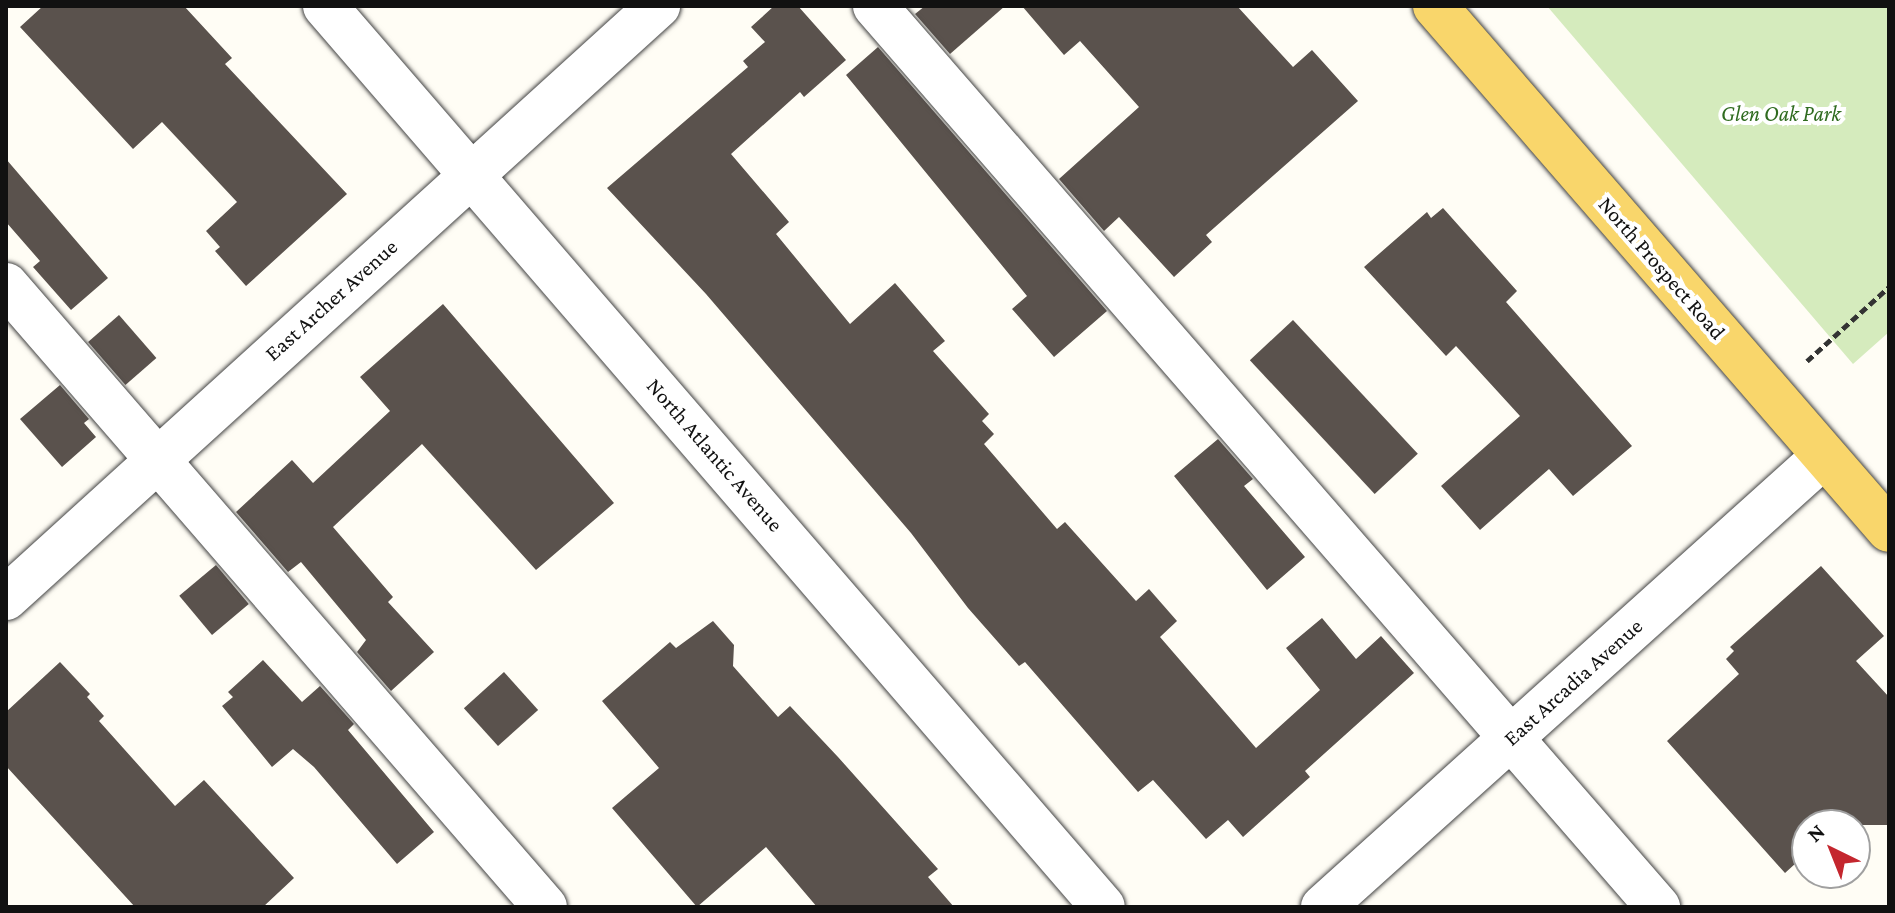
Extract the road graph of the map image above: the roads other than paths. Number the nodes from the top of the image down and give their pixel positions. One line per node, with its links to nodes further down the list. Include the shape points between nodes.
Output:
1 (325, 6): 5 (street, North Atlantic Avenue)
2 (658, 6): 5 (street, East Archer Avenue)
3 (875, 6): 11 (street)
4 (1435, 6): 7 (main road, North Prospect Road)
5 (471, 172): 8 (street, East Archer Avenue); 13 (street, North Atlantic Avenue)
6 (6, 285): 8 (street)
7 (1824, 456): 9 (main road, North Prospect Road); 11 (street, East Arcadia Avenue)
8 (155, 461): 10 (street, East Archer Avenue); 12 (street)
9 (1889, 530)
10 (6, 598)
11 (1511, 738): 14 (street, East Arcadia Avenue); 15 (street)
12 (545, 907)
13 (1103, 907)
14 (1323, 907)
15 (1658, 907)

